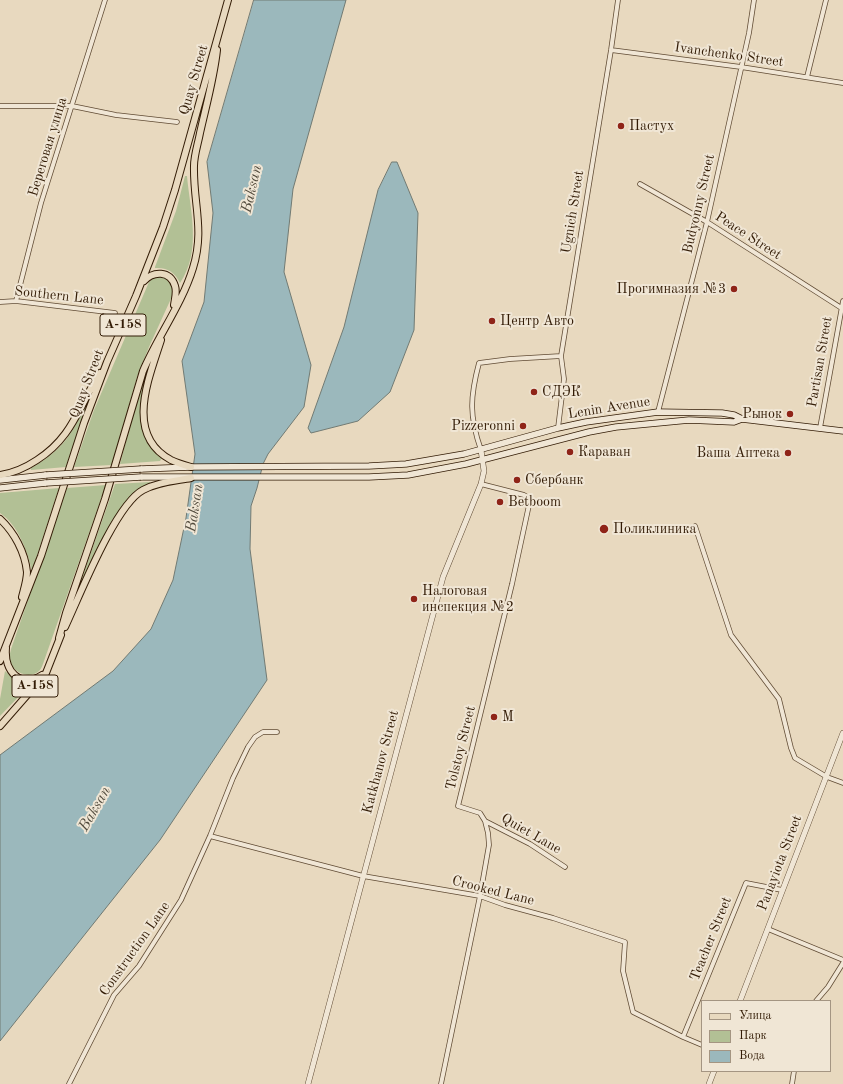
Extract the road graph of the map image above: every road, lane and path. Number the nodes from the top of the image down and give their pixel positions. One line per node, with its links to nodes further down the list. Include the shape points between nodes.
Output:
1 (105, 0): 12 (street, Береговая улица)
2 (228, 0): 6 (main road, Quay Street / А-158)
3 (618, 0): 7 (street, Ugnich Street)
4 (754, 0): 8 (street, Budyonny Street)
5 (826, 0): 9 (street)
6 (220, 32): 16 (main road, Quay Street / А-158, via 164,227); 22 (main road, А-158, via 194,164 198,252 187,284)
7 (611, 50): 8 (street, Ivanchenko Street); 24 (street, Ugnich Street)
8 (741, 68): 9 (street, Ivanchenko Street); 15 (street, Budyonny Street)
9 (808, 77): 10 (street, Ivanchenko Street)
10 (843, 83)
11 (0, 106): 12 (street)
12 (72, 106): 13 (street, via 116,115); 19 (street, Береговая улица, via 41,203)
13 (177, 122)
14 (640, 184): 15 (street, Peace Street)
15 (707, 222): 20 (street, Peace Street); 26 (street, Budyonny Street)
16 (141, 284): 22 (main road, via 152,274 172,279 176,291); 25 (main road, Quay Street / А-158)
17 (843, 301): 20 (street, Partisan Street)
18 (0, 302): 19 (street, Southern Lane)
19 (16, 302): 21 (street, Southern Lane)
20 (842, 309): 29 (street, Partisan Street)
21 (115, 313)
22 (171, 316): 23 (main road, А-158)
23 (164, 329): 33 (main road, via 146,392 143,420 149,438 158,452 172,461); 42 (main road, А-158, via 143,371)
24 (561, 356): 28 (street, Ugnich Street, via 564,379); 31 (street, via 510,358 479,363 471,404 474,428)
25 (107, 362): 34 (main road, via 60,442 26,467); 41 (main road, Quay Street / А-158, via 84,423 41,556)
26 (658, 412): 27 (main road, Lenin Avenue, via 722,413); 28 (main road, Lenin Avenue)
27 (742, 419): 29 (main road, Lenin Avenue); 32 (main road, Lenin Avenue, via 734,422 683,420 616,427)
28 (558, 428): 31 (main road, Lenin Avenue)
29 (820, 428): 30 (main road, Lenin Avenue)
30 (843, 431)
31 (481, 450): 32 (street, Katkhanov Street); 33 (main road, Lenin Avenue, via 422,462 390,465)
32 (483, 460): 35 (main road, Lenin Avenue, via 408,475); 37 (street, Katkhanov Street)
33 (191, 467): 36 (main road, Lenin Avenue, bridge)
34 (0, 475)
35 (191, 478): 38 (main road, Lenin Avenue, bridge, via 141,477); 42 (main road, via 153,486 138,493 127,504)
36 (0, 480)
37 (481, 484): 51 (street, Tolstoy Street, via 529,498 512,584 458,806 480,813); 54 (street, Katkhanov Street, via 443,577)
38 (0, 488)
39 (0, 519): 41 (main road, via 13,534 24,561 26,580)
40 (695, 526): 49 (street, via 731,635 779,699 795,758)
41 (18, 615): 43 (main road, Quay Street / А-158)
42 (59, 638): 45 (main road, А-158)
43 (6, 643): 44 (main road, Quay Street / А-158); 45 (main road, via 6,661 16,676 21,679 33,679)
44 (0, 661)
45 (46, 673): 46 (main road, А-158)
46 (0, 726)
47 (277, 732): 52 (street, Construction Lane, via 263,732 248,747)
48 (843, 733): 49 (street, Panayiota Street)
49 (826, 777): 50 (street); 55 (street, Panayiota Street)
50 (843, 783)
51 (485, 821): 53 (street, Quiet Lane, via 530,844); 56 (street, via 489,845)
52 (210, 836): 54 (street, Crooked Lane); 66 (street, Construction Lane, via 182,900 139,966 114,995)
53 (566, 867)
54 (363, 876): 56 (street, Crooked Lane); 67 (street, Katkhanov Street)
55 (782, 890): 57 (street, Panayiota Street); 62 (street, Teacher Street, via 746,883)
56 (480, 896): 62 (street, Crooked Lane, via 625,942 623,971 633,1012); 68 (street)
57 (768, 929): 58 (street); 60 (street, Panayiota Street)
58 (843, 960)
59 (843, 963): 61 (street)
60 (740, 1000)
61 (817, 1000)
62 (683, 1037): 63 (street, Crooked Lane)
63 (701, 1045)
64 (714, 1072): 69 (street)
65 (794, 1072): 70 (street)
66 (69, 1084)
67 (308, 1084)
68 (441, 1084)
69 (709, 1084)
70 (792, 1084)

